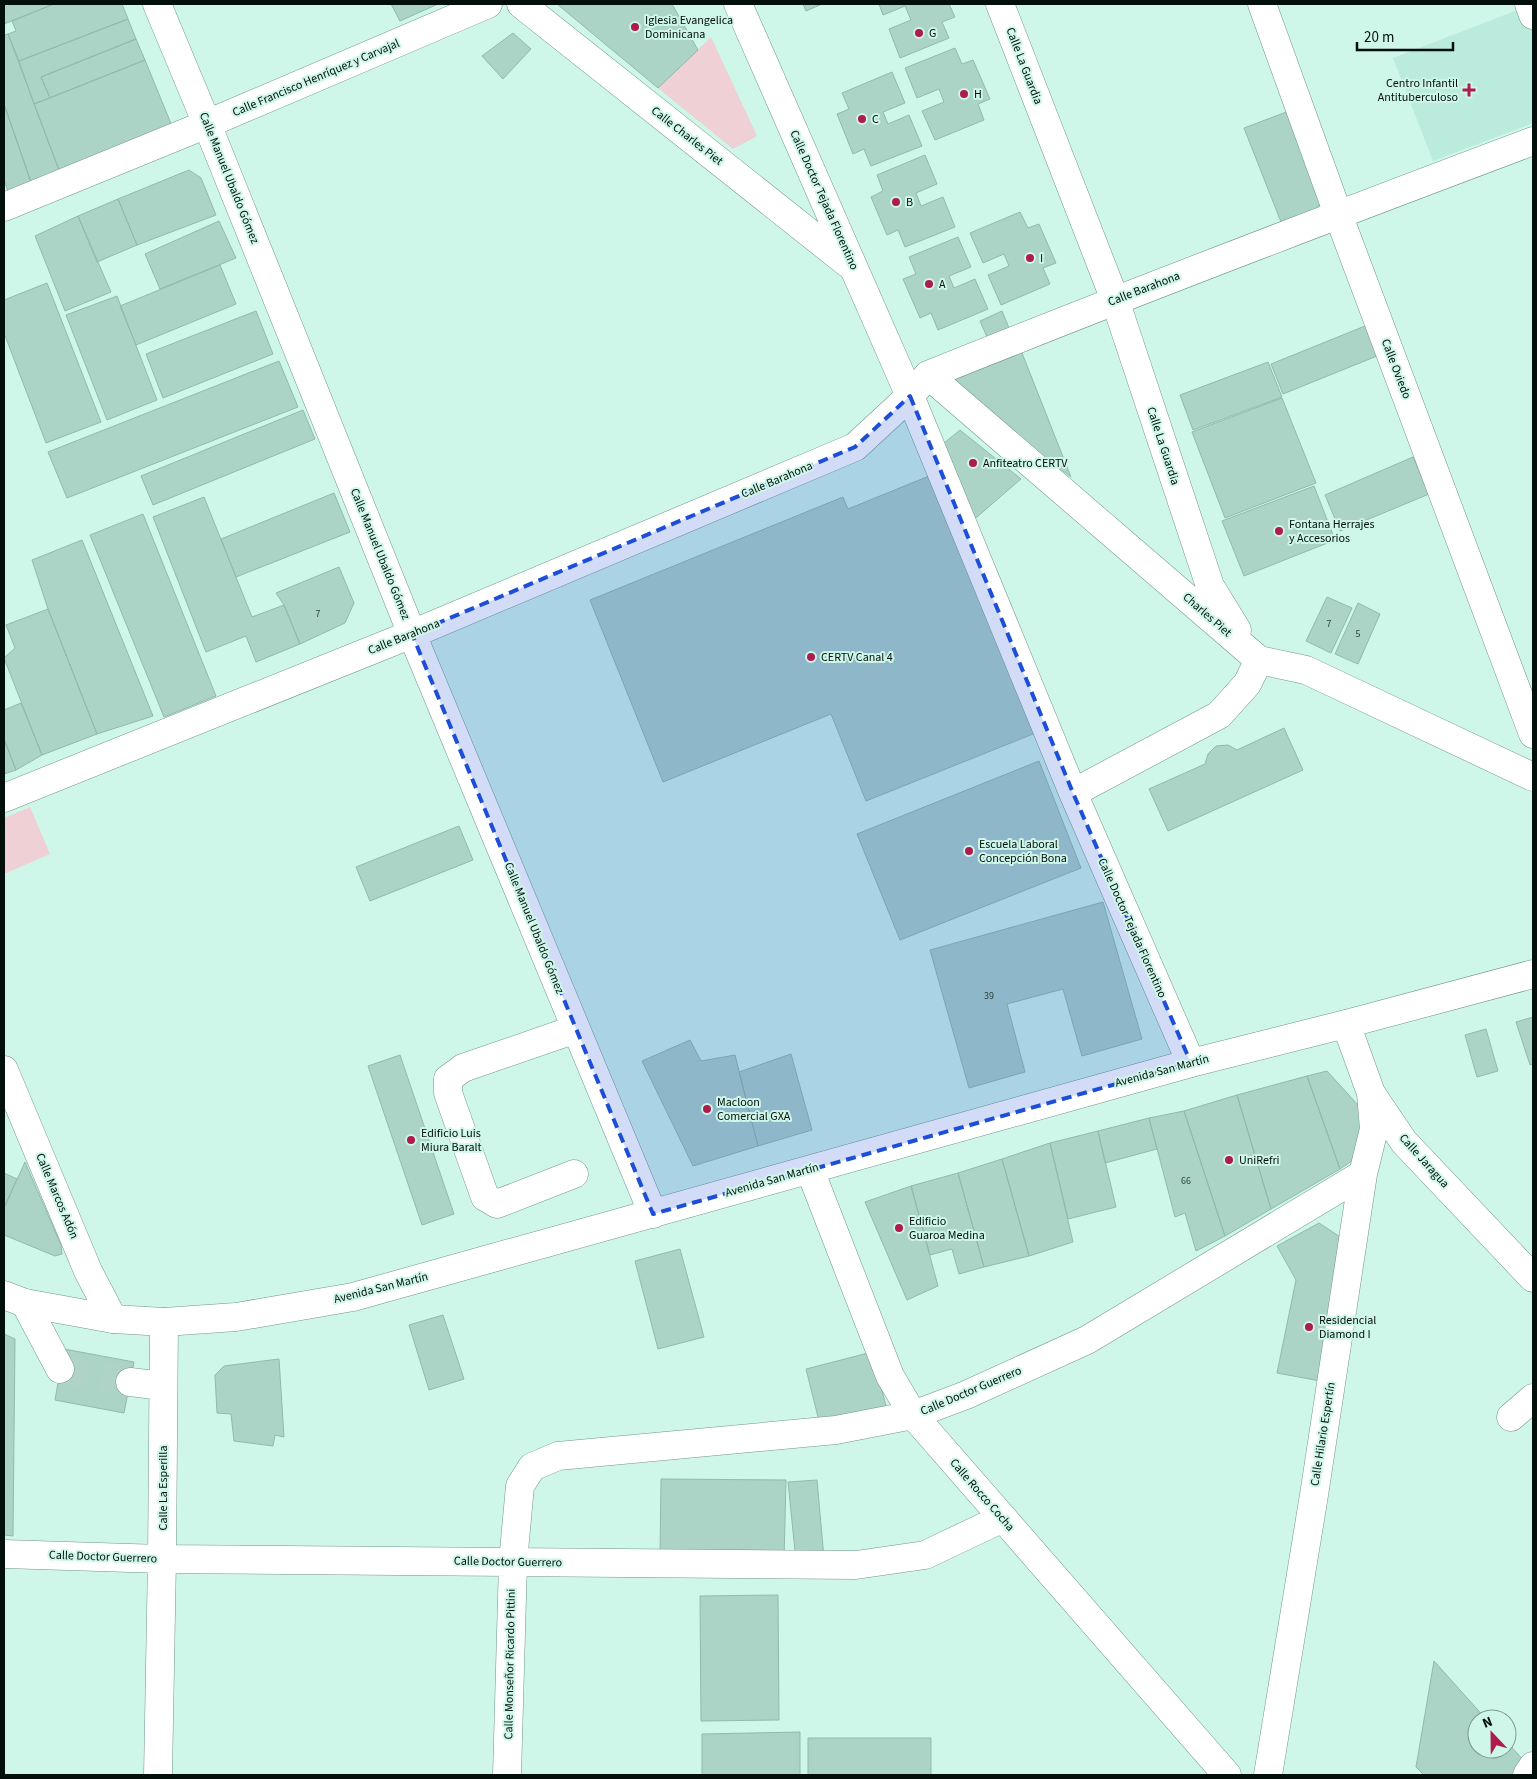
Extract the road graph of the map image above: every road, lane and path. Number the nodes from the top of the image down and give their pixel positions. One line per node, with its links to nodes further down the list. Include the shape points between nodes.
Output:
1 (157, 4): 9 (main road, Calle Manuel Ubaldo Gómez)
2 (488, 4): 9 (main road, Calle Francisco Henríquez y Carvajal)
3 (521, 4): 13 (main road, Calle Charles Piet)
4 (738, 4): 13 (main road, Calle Doctor Tejada Florentino)
5 (1000, 4): 14 (main road, Calle La Guardia)
6 (1262, 4): 12 (main road, Calle Oviedo)
7 (1529, 4): 8 (main road)
8 (1533, 15)
9 (208, 124): 11 (main road, Calle Francisco Henríquez y Carvajal); 17 (main road, Calle Manuel Ubaldo Gómez)
10 (1533, 141): 12 (main road, Calle Barahona)
11 (4, 207)
12 (1338, 214): 14 (main road, Calle Barahona); 19 (main road, Calle Oviedo)
13 (854, 268): 16 (main road, Calle Doctor Tejada Florentino)
14 (1115, 300): 15 (main road, Calle Barahona); 18 (main road, Calle La Guardia, via 1210,586)
15 (928, 376): 16 (main road, Calle Barahona); 18 (main road, Charles Piet)
16 (910, 396): 17 (main road, Calle Barahona, via 855,447); 21 (main road, Calle Doctor Tejada Florentino)
17 (412, 634): 22 (main road, Calle Barahona); 25 (main road, Calle Manuel Ubaldo Gómez)
18 (1259, 660): 20 (main road, Charles Piet, via 1306,670); 21 (main road, via 1248,684 1219,715)
19 (1533, 734)
20 (1533, 777)
21 (1073, 794): 26 (main road, Calle Doctor Tejada Florentino)
22 (4, 798)
23 (1533, 974): 24 (main road, Avenida San Martín)
24 (1346, 1024): 26 (main road, Avenida San Martín); 28 (main road, Calle Jaragua)
25 (576, 1029): 30 (main road, via 463,1068 448,1079 448,1093 485,1197 497,1204); 32 (main road, Calle Manuel Ubaldo Gómez)
26 (1191, 1062): 29 (main road, Avenida San Martín)
27 (4, 1070): 35 (main road, Calle Marcos Adón, via 88,1271)
28 (1371, 1093): 31 (main road, Calle Hilario Espertín, via 1374,1129); 33 (main road, Calle Jaragua, via 1404,1142)
29 (810, 1170): 32 (main road, Avenida San Martín); 41 (main road, Calle Rocco Cocha, via 890,1376)
30 (574, 1174)
31 (1363, 1174): 41 (main road, Calle Doctor Guerrero, via 1087,1340); 52 (main road, Calle Hilario Espertín)
32 (653, 1214): 36 (main road, Avenida San Martín, via 353,1297 236,1317)
33 (1533, 1278)
34 (14, 1299): 35 (main road, Avenida San Martín); 37 (main road)
35 (113, 1319): 36 (main road, Avenida San Martín)
36 (164, 1322): 39 (main road, Calle La Esperilla)
37 (60, 1369)
38 (130, 1382): 39 (main road)
39 (163, 1386): 46 (main road, Calle La Esperilla)
40 (1533, 1398): 42 (main road)
41 (913, 1415): 43 (main road, Calle Doctor Guerrero, via 836,1430 558,1456); 44 (main road, Calle Rocco Cocha)
42 (1511, 1418)
43 (532, 1467): 47 (main road, Calle Monseñor Ricardo Pittini, via 520,1486)
44 (1003, 1518): 47 (main road, Calle Doctor Guerrero, via 926,1555 856,1565); 51 (main road, Calle Rocco Cocha)
45 (4, 1554): 46 (main road, Calle Doctor Guerrero)
46 (162, 1559): 47 (main road, Calle Doctor Guerrero); 49 (main road, Calle La Esperilla)
47 (513, 1562): 50 (main road, Calle Monseñor Ricardo Pittini)
48 (1533, 1766): 53 (main road)
49 (158, 1775)
50 (507, 1775)
51 (1227, 1775)
52 (1268, 1775)
53 (1527, 1775)

